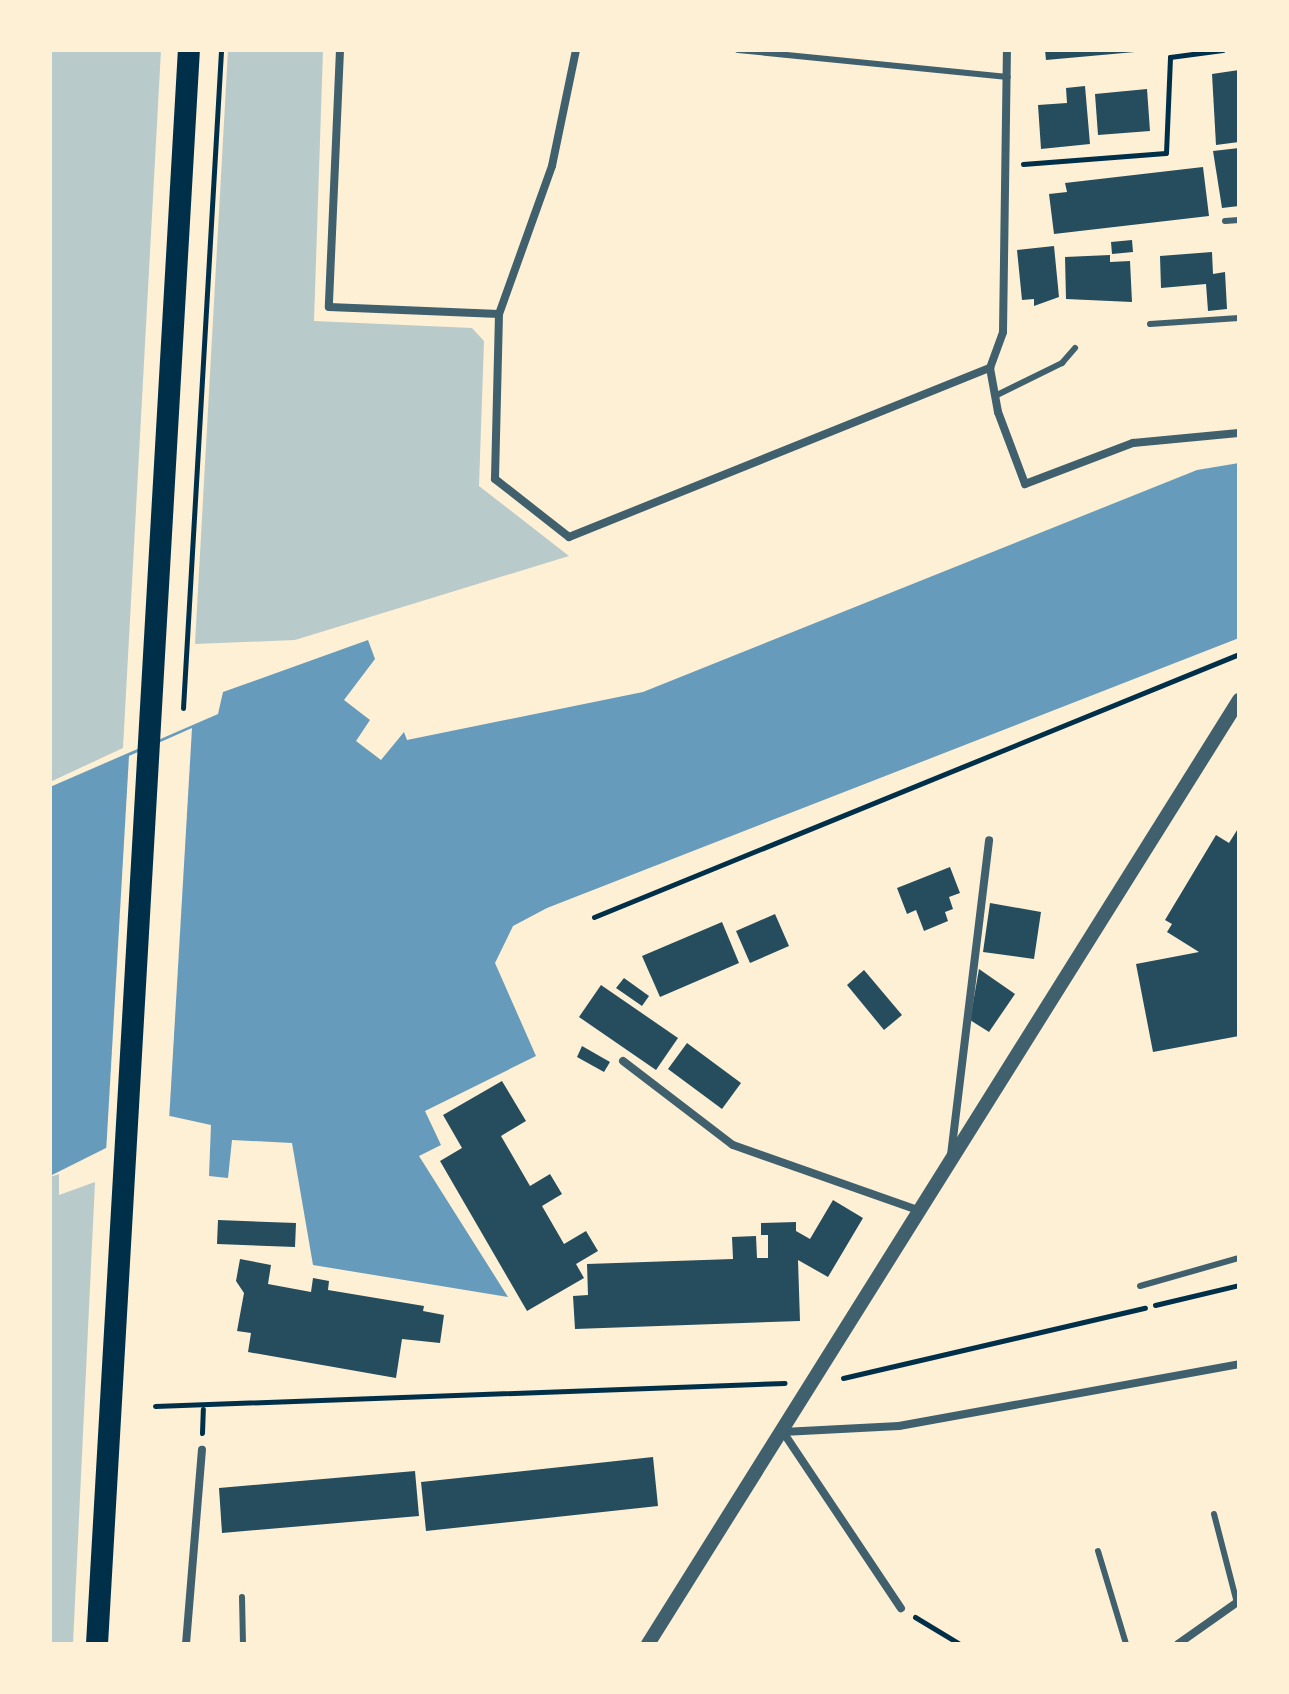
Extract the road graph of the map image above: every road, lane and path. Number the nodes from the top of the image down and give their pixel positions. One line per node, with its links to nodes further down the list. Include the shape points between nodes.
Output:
1 (189, 50): 41 (highway)
2 (221, 50): 21 (path)
3 (340, 50): 12 (street, via 329,307)
4 (576, 50): 12 (street, via 552,166)
5 (738, 50): 8 (lane)
6 (1007, 50): 8 (street)
7 (1223, 50): 9 (path, via 1170,57 1166,153)
8 (1008, 77): 9 (street)
9 (1006, 166): 16 (street, via 1003,332)
10 (1239, 220): 11 (lane)
11 (1225, 221)
12 (499, 314): 16 (street, via 495,479 569,537)
13 (1239, 318): 14 (lane)
14 (1150, 324)
15 (1075, 348): 17 (lane, via 1062,363)
16 (990, 368): 17 (street)
17 (995, 396): 18 (street, via 1025,484 1133,443)
18 (1239, 433)
19 (1239, 654): 23 (path)
20 (1239, 700): 25 (street)
21 (183, 708)
22 (989, 840): 25 (street)
23 (594, 917)
24 (623, 1061): 26 (street, via 733,1145)
25 (950, 1164): 26 (street)
26 (921, 1211): 34 (street)
27 (1239, 1258): 29 (lane)
28 (1239, 1285): 31 (path)
29 (1140, 1286)
30 (1239, 1364): 34 (street, via 899,1426)
31 (848, 1378)
32 (783, 1383): 33 (path)
33 (155, 1406)
34 (783, 1432): 40 (street); 44 (street)
35 (202, 1450): 42 (street)
36 (1214, 1514): 39 (lane)
37 (1098, 1551): 46 (lane)
38 (242, 1597): 43 (lane)
39 (1238, 1602): 47 (street)
40 (901, 1608): 45 (path)
41 (97, 1644)
42 (186, 1644)
43 (243, 1644)
44 (648, 1644)
45 (960, 1644)
46 (1126, 1644)
47 (1178, 1644)

